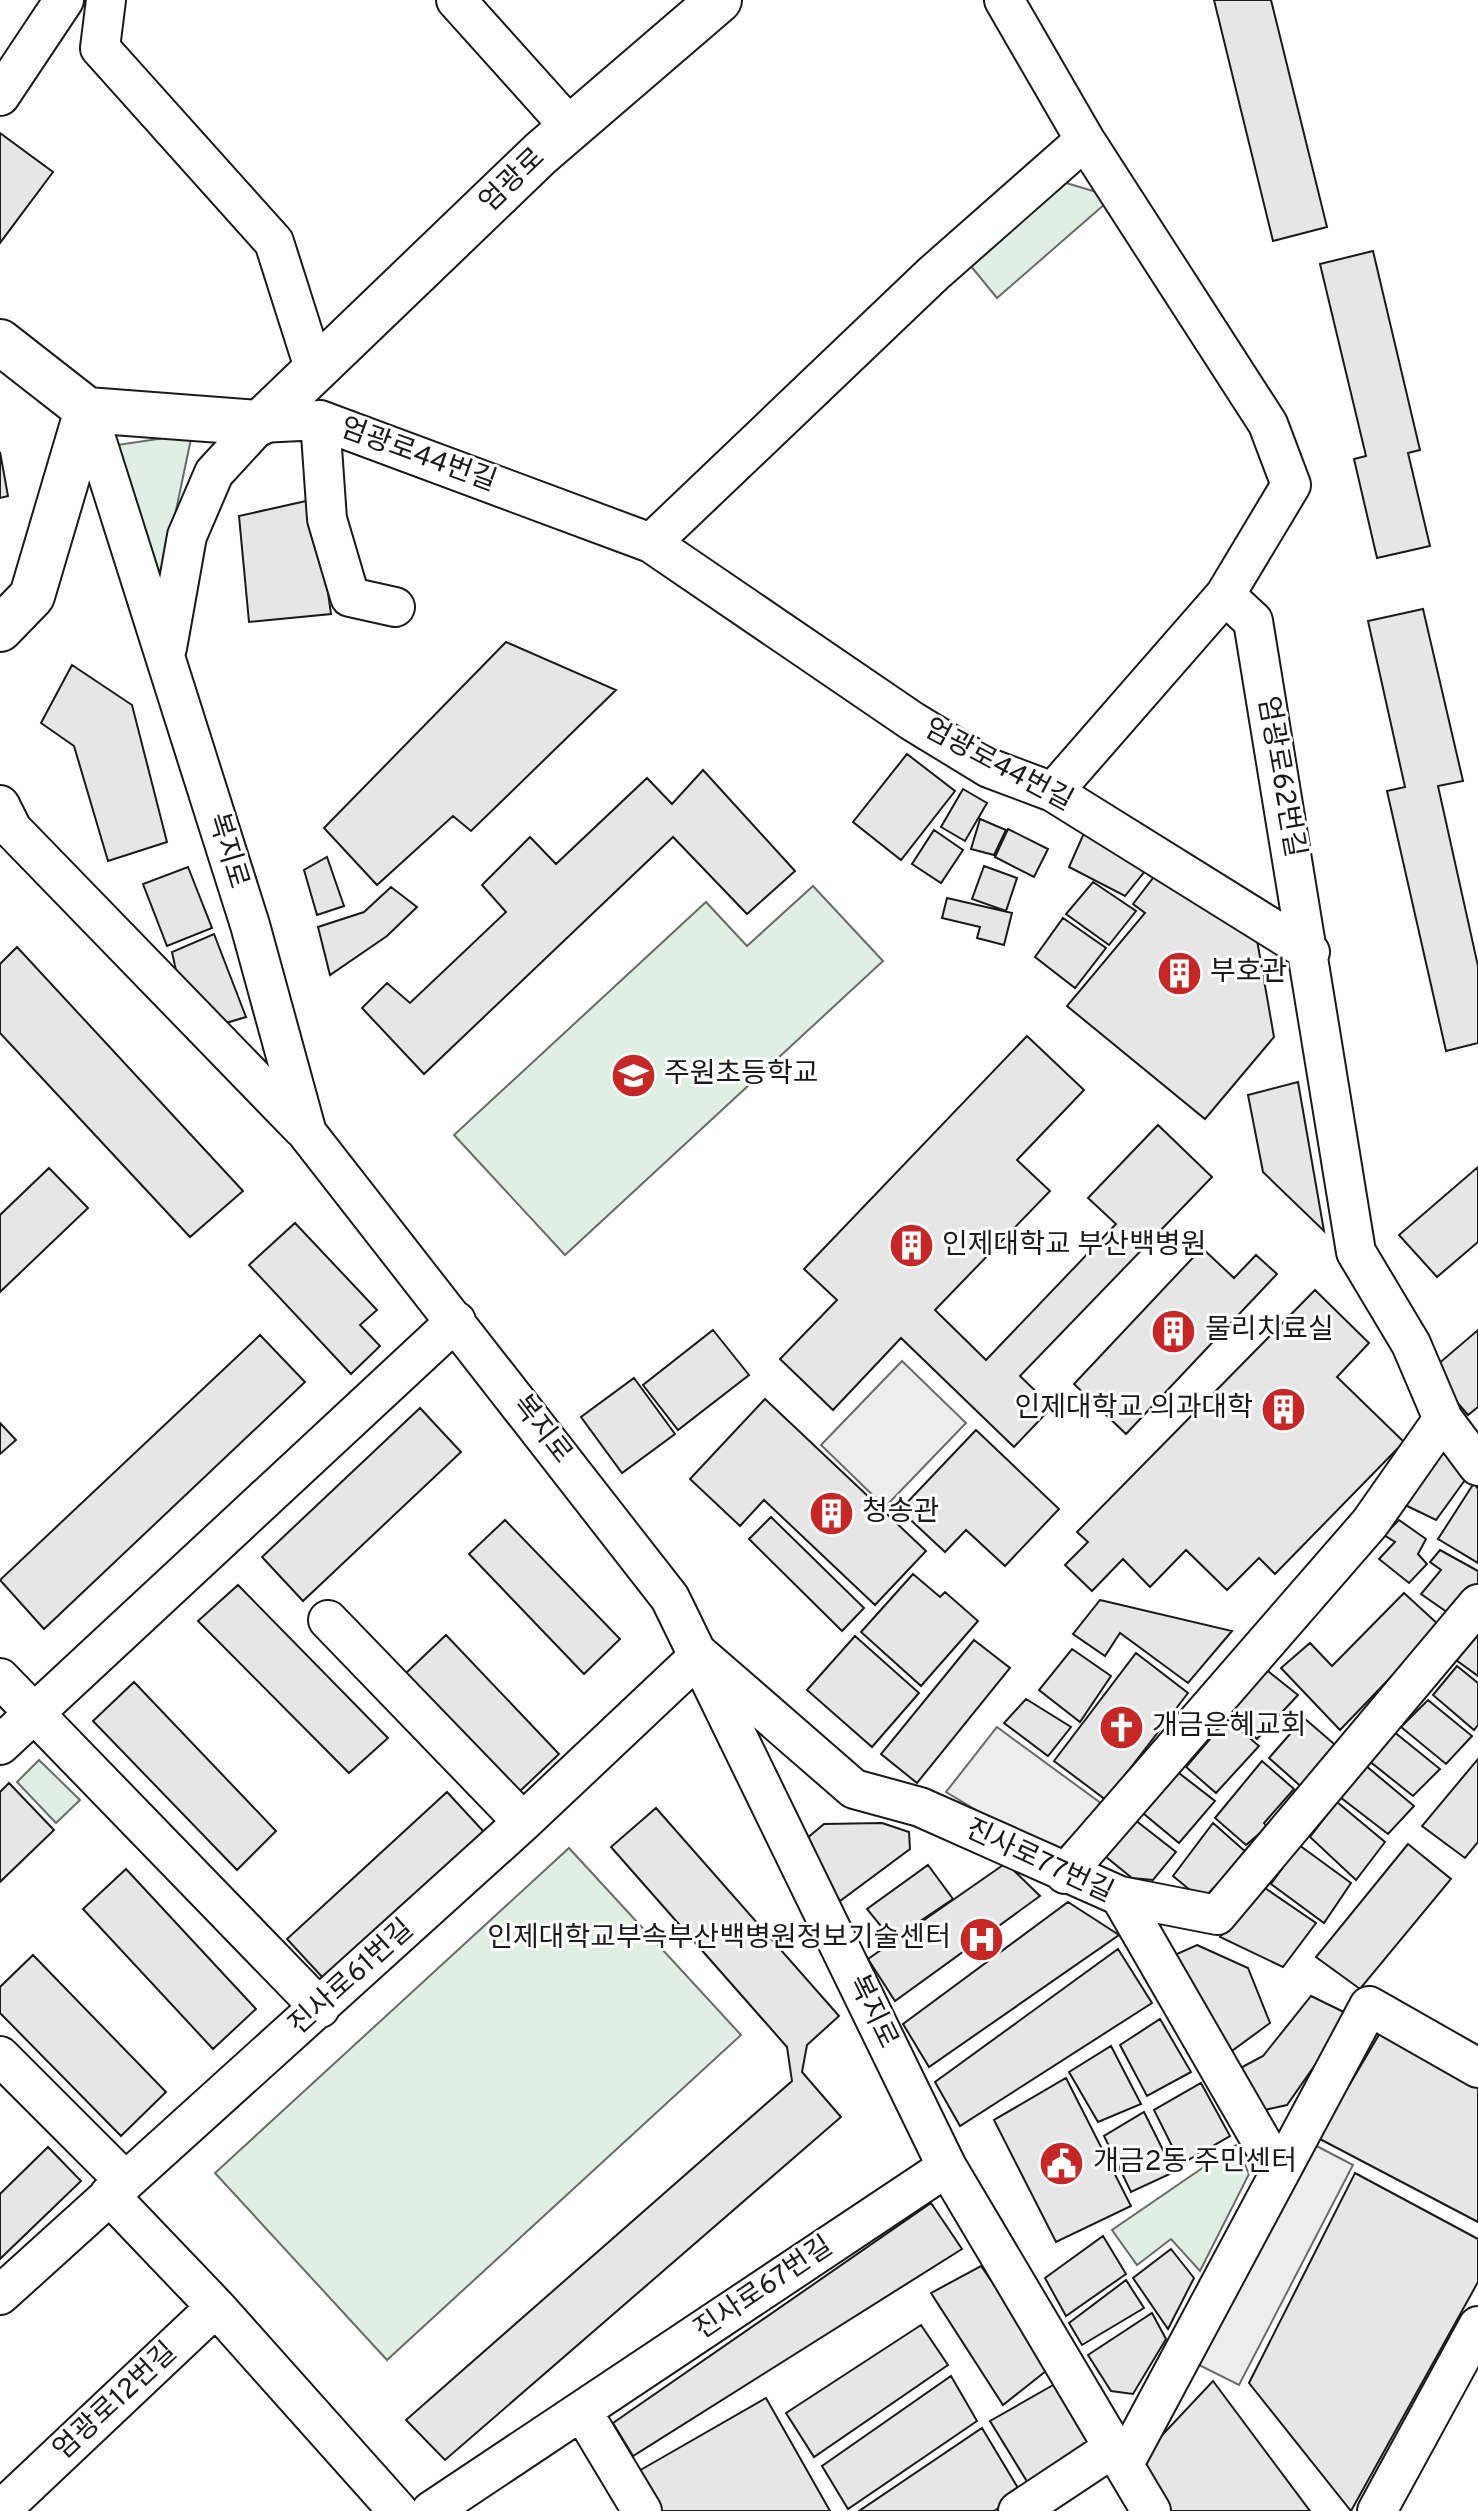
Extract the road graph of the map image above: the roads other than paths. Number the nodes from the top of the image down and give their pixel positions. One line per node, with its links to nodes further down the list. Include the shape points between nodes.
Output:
1 (64, 0): 6 (street)
2 (106, 0): 10 (street, via 100,48 274,242)
3 (456, 0): 7 (street)
4 (719, 0): 7 (main road, 엄광로)
5 (1004, 0): 8 (street)
6 (0, 96)
7 (570, 127): 10 (main road, 엄광로)
8 (1085, 140): 14 (street); 15 (street, via 1268,424 1291,485)
9 (0, 342): 11 (main road)
10 (315, 371): 13 (main road, 엄광로)
11 (87, 410): 13 (main road); 17 (main road, via 32,596); 18 (street, 복지로)
12 (320, 420): 13 (street, 엄광로44번길); 14 (street, 엄광로44번길); 16 (street, 엄광로44번길, via 327,519 350,597)
13 (260, 423): 18 (street, via 214,473 187,536)
14 (651, 543): 19 (street, 엄광로44번길, via 950,744 989,768)
15 (1225, 595): 19 (street); 21 (street, 엄광로62번길, via 1253,621)
16 (395, 607)
17 (0, 629)
18 (165, 655): 22 (street, 복지로, via 250,925)
19 (1053, 792): 21 (street, 엄광로44번길)
20 (0, 805): 22 (street, via 12,829)
21 (1310, 952): 24 (street, 엄광로62번길, via 1356,1252 1411,1344)
22 (307, 1133): 23 (street, 복지로)
23 (456, 1321): 28 (street, 복지로, via 670,1598); 30 (street)
24 (1443, 1419): 25 (street, 엄광로62번길); 33 (street, via 1370,1523)
25 (1478, 1466)
26 (1478, 1604): 34 (street, via 1217,1915)
27 (328, 1620): 32 (street)
28 (700, 1655): 32 (street, 진사로61번길); 33 (street, 진사로77번길, via 854,1789 920,1807); 38 (street, 복지로)
29 (0, 1678): 30 (street)
30 (34, 1714): 31 (street); 35 (street)
31 (0, 1745)
32 (523, 1822): 35 (street, 진사로61번길)
33 (1065, 1874): 34 (street, 진사로77번길)
34 (1120, 1896): 39 (street, 진사로77번길)
35 (320, 2008): 40 (street, 진사로61번길)
36 (0, 2056): 40 (street)
37 (1478, 2068): 39 (street, via 1369,2006)
38 (947, 2167): 44 (street, 진사로67번길); 45 (street, 복지로)
39 (1279, 2172): 45 (street)
40 (117, 2188): 41 (street, 진사로61번길); 42 (street)
41 (0, 2295)
42 (216, 2307): 46 (street, 엄광로12번길); 47 (street)
43 (1478, 2326): 52 (street)
44 (582, 2411): 48 (street, 진사로67번길); 49 (street)
45 (1118, 2456): 50 (street); 51 (street, 복지로)
46 (10, 2499)
47 (398, 2511)
48 (431, 2511)
49 (642, 2511)
50 (1018, 2511)
51 (1151, 2511)
52 (1377, 2511)

